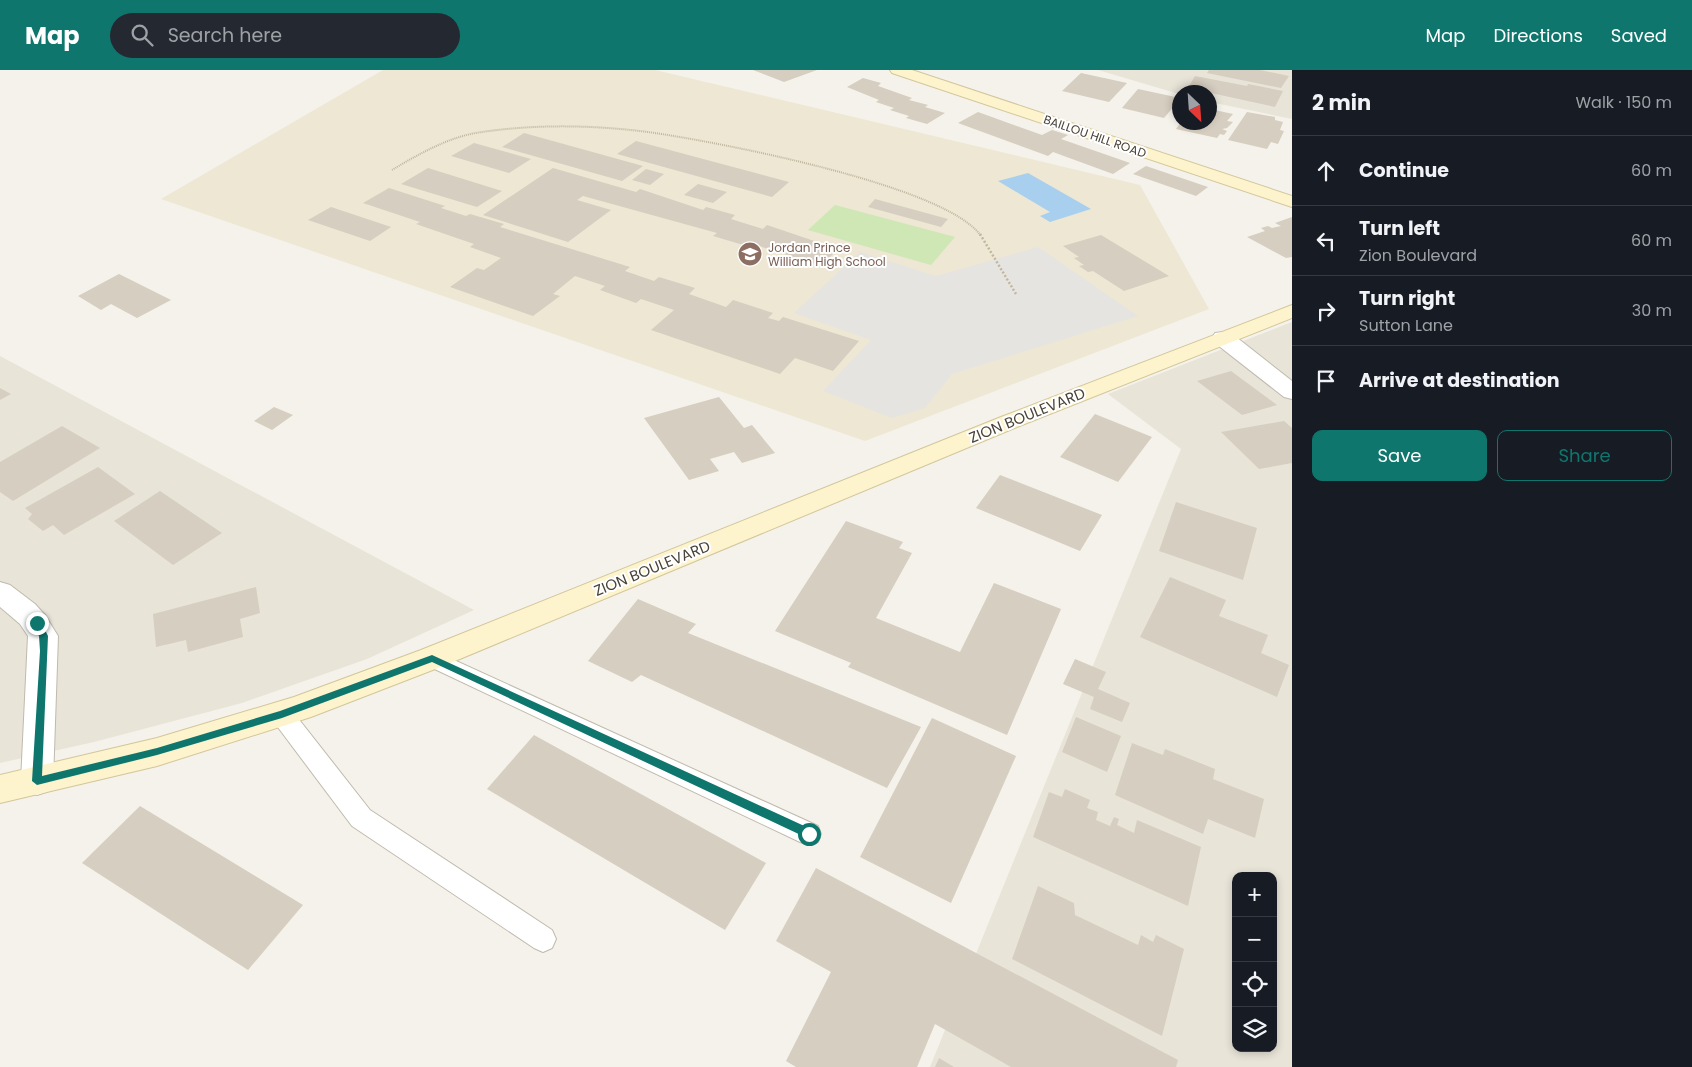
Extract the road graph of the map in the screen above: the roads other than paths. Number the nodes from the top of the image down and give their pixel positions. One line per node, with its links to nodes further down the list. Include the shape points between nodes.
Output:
1 (897, 70): 2 (main road, BAILLOU HILL ROAD)
2 (1292, 202)
3 (1292, 311): 4 (main road, ZION BOULEVARD)
4 (1223, 338): 5 (street); 7 (main road, ZION BOULEVARD, via 1018,418)
5 (1292, 392)
6 (0, 592): 9 (street, via 30,614 43,636)
7 (432, 658): 8 (main road, ZION BOULEVARD); 11 (lane)
8 (282, 714): 9 (main road, ZION BOULEVARD, via 157,752); 12 (lane, via 361,818)
9 (37, 781): 10 (main road, ZION BOULEVARD)
10 (0, 789)
11 (809, 834)
12 (543, 939)

